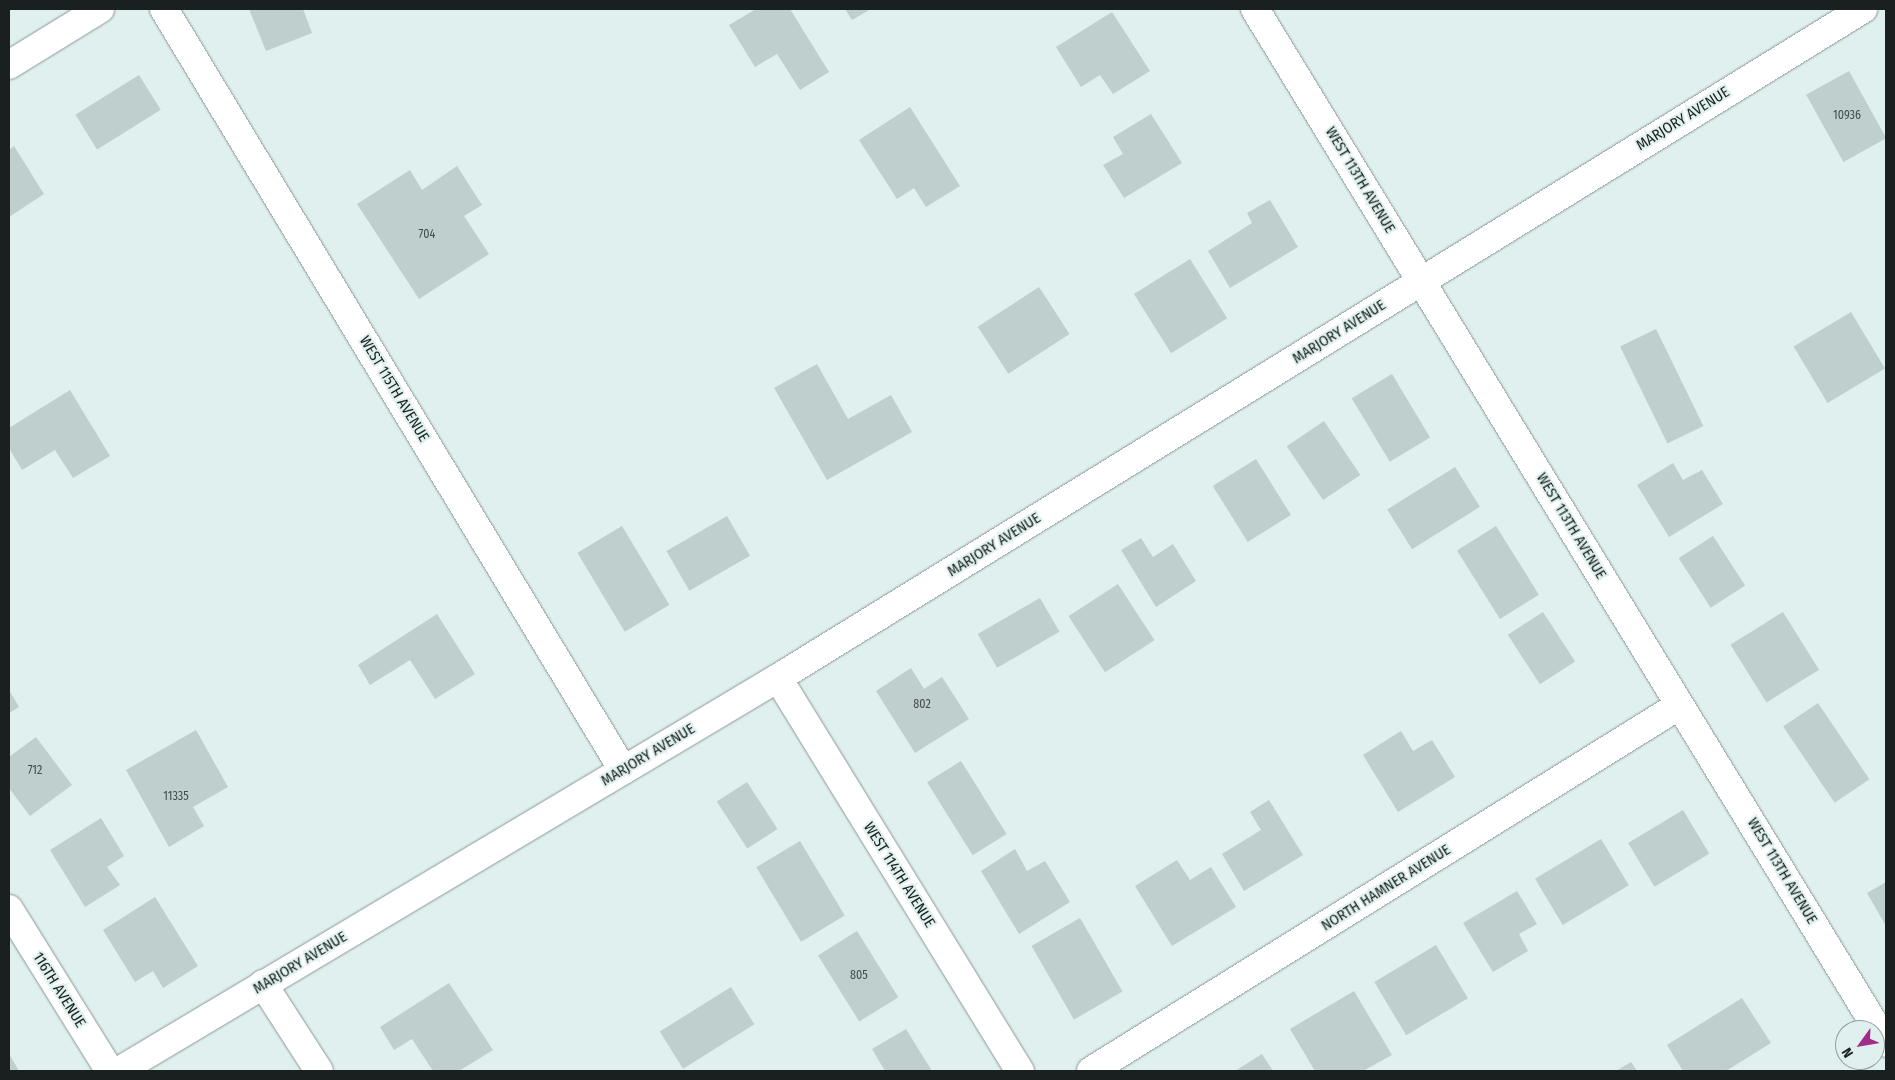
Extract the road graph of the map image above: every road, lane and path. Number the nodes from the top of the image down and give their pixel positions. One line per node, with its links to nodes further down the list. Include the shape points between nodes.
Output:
1 (100, 9): 5 (street)
2 (164, 9): 9 (street, WEST 115TH AVENUE)
3 (1255, 9): 6 (street, WEST 113TH AVENUE)
4 (1863, 9): 6 (street, MARJORY AVENUE)
5 (9, 65)
6 (1422, 281): 7 (street, MARJORY AVENUE); 8 (street, WEST 113TH AVENUE)
7 (778, 678): 9 (street, MARJORY AVENUE); 16 (street, WEST 114TH AVENUE)
8 (1680, 705): 12 (street, WEST 113TH AVENUE); 17 (street, NORTH HAMNER AVENUE)
9 (623, 770): 11 (street, MARJORY AVENUE)
10 (9, 909): 13 (street, 116TH AVENUE)
11 (263, 984): 14 (street, MARJORY AVENUE); 15 (street)
12 (1886, 1043)
13 (110, 1071)
14 (119, 1071)
15 (319, 1071)
16 (1020, 1071)
17 (1091, 1071)

